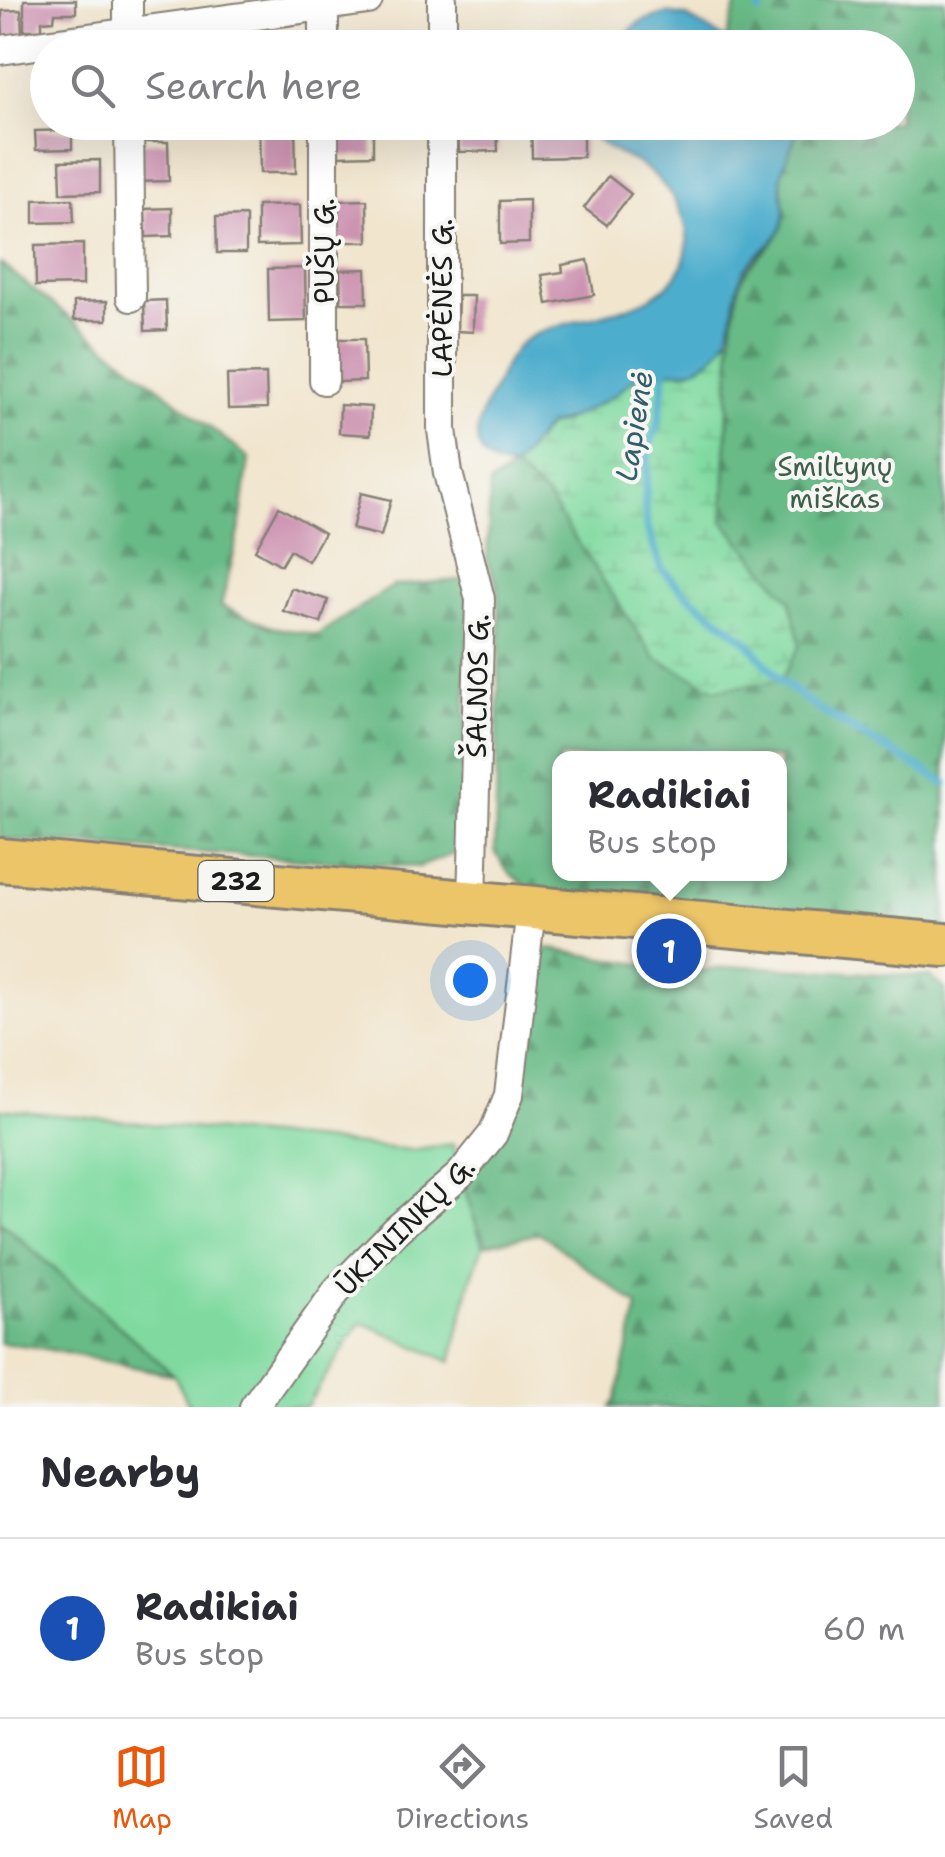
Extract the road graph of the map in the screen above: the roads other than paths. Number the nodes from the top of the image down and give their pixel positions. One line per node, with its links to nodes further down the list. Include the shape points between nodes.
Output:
1 (128, 0): 5 (street)
2 (368, 0): 4 (street)
3 (442, 0): 8 (street)
4 (324, 3): 6 (street); 7 (street)
5 (128, 30)
6 (177, 30)
7 (324, 30)
8 (442, 30)
9 (30, 47): 10 (street)
10 (0, 50)
11 (129, 140): 14 (street)
12 (324, 140): 15 (street, PUŠŲ G.)
13 (442, 140): 16 (street, LAPĖNĖS G., via 442,430)
14 (131, 296)
15 (324, 380)
16 (448, 473): 18 (street, ŠALNOS G., via 480,598)
17 (0, 860): 18 (main road, 232)
18 (472, 903): 19 (main road, 232)
19 (531, 910): 20 (main road, 232); 21 (street, ŪKININKŲ G., via 509,1094 493,1134 460,1175 338,1289)
20 (945, 945)
21 (254, 1407)

